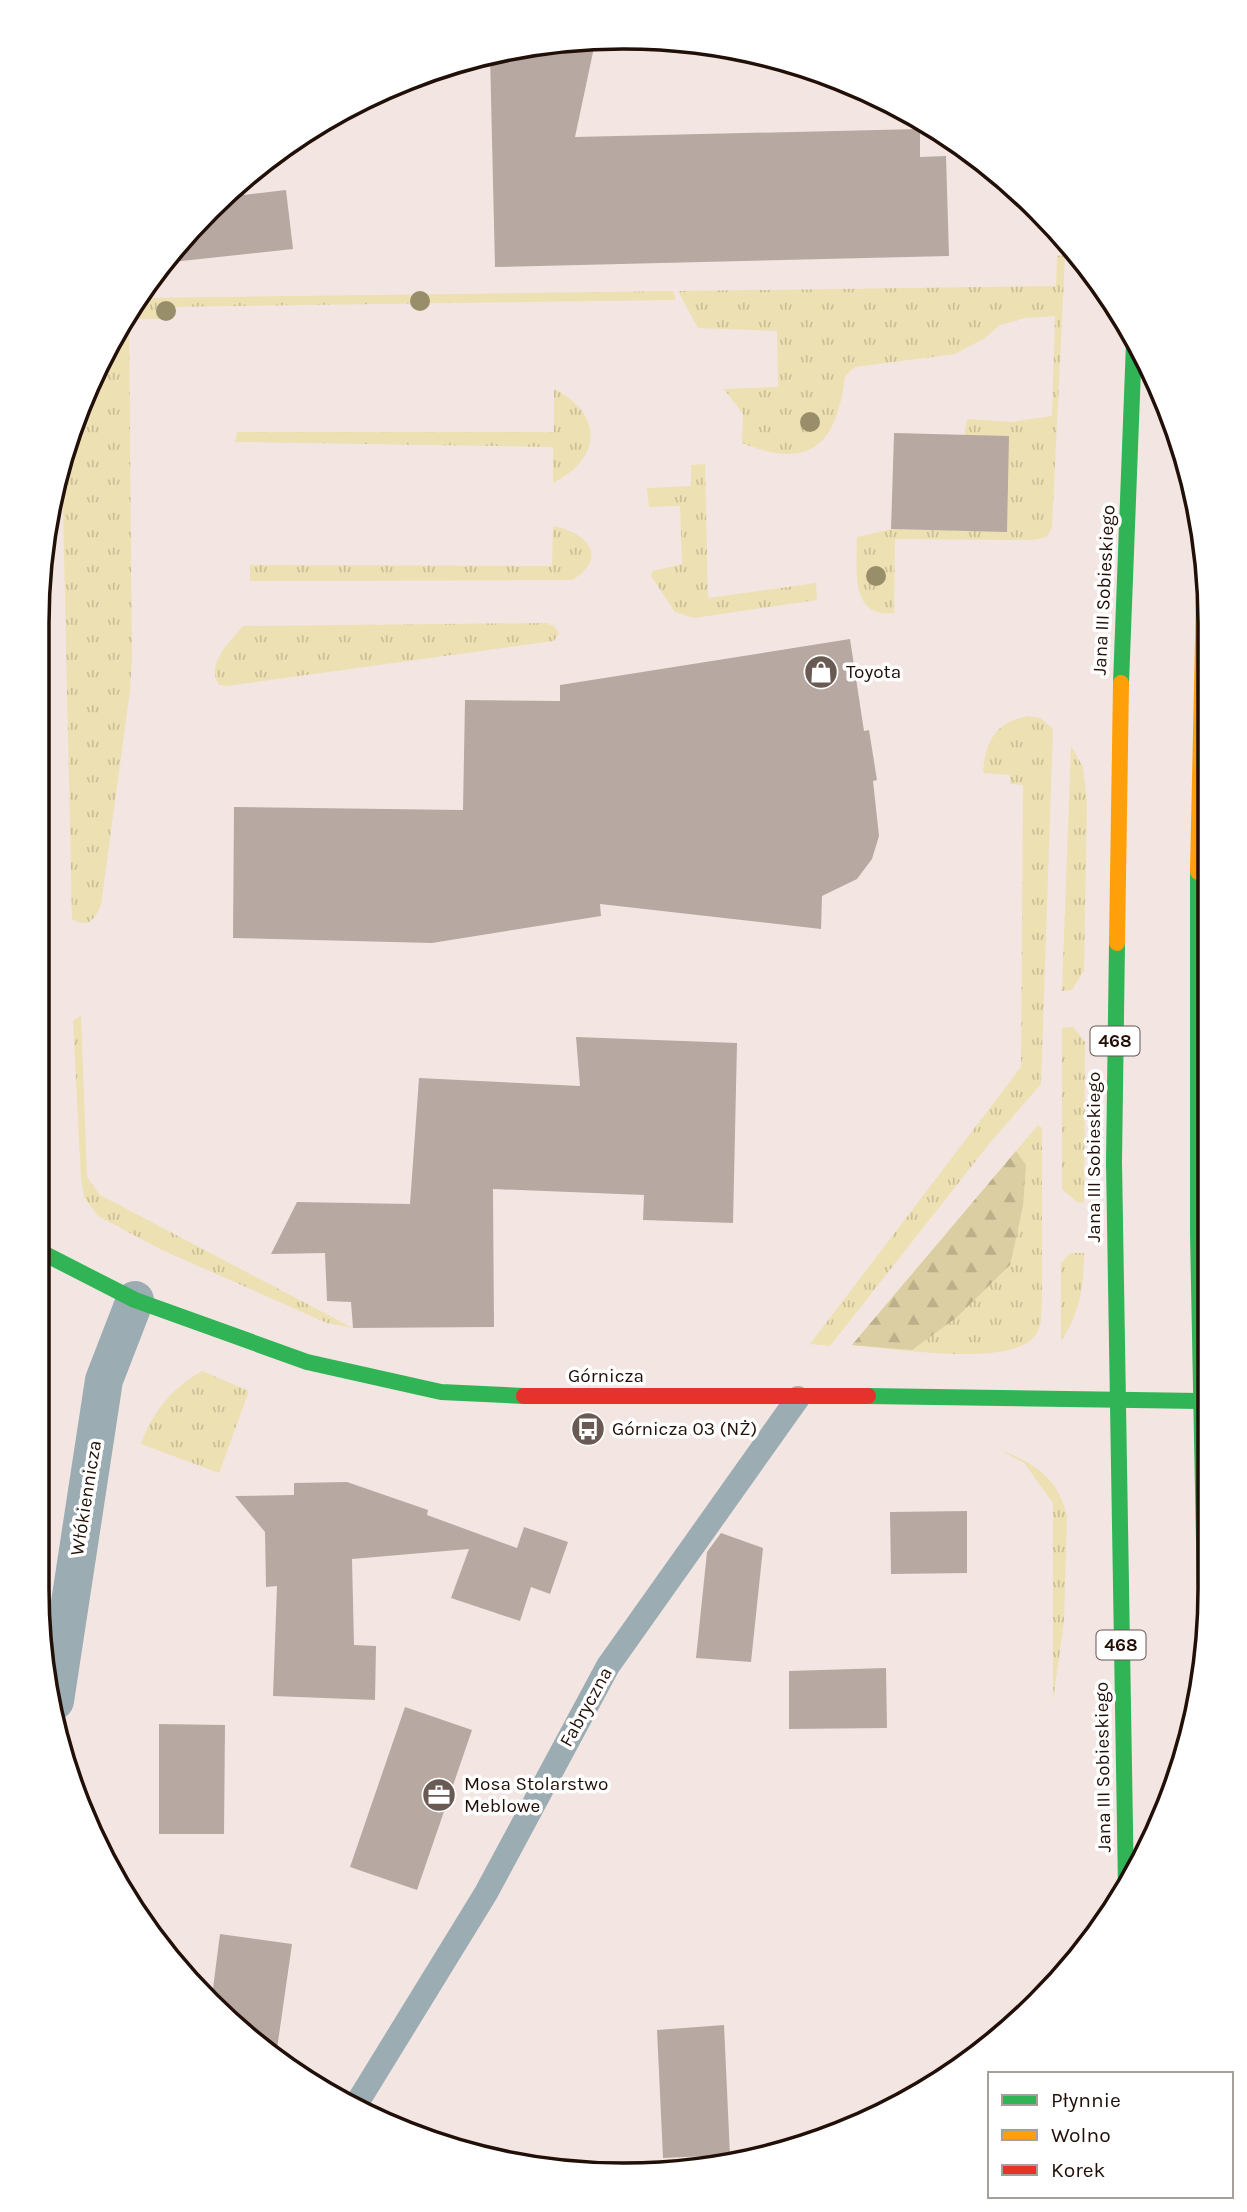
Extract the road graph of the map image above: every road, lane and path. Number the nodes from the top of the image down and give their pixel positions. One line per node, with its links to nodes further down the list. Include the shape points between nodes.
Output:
1 (1133, 359): 7 (main road, Jana III Sobieskiego / 468, via 1121,681 1114,1162)
2 (1198, 849): 5 (main road)
3 (49, 1256): 4 (main road, Górnicza)
4 (135, 1300): 6 (main road, Górnicza, via 307,1362 441,1392 583,1398); 9 (street, Włókiennicza, via 104,1380)
5 (1198, 1312)
6 (798, 1398): 7 (main road, Górnicza); 11 (lane, Fabryczna, via 608,1666 486,1893)
7 (1116, 1401): 8 (main road, Górnicza); 10 (main road, Jana III Sobieskiego / 468)
8 (1198, 1401)
9 (57, 1685)
10 (1126, 1868)
11 (360, 2099)

